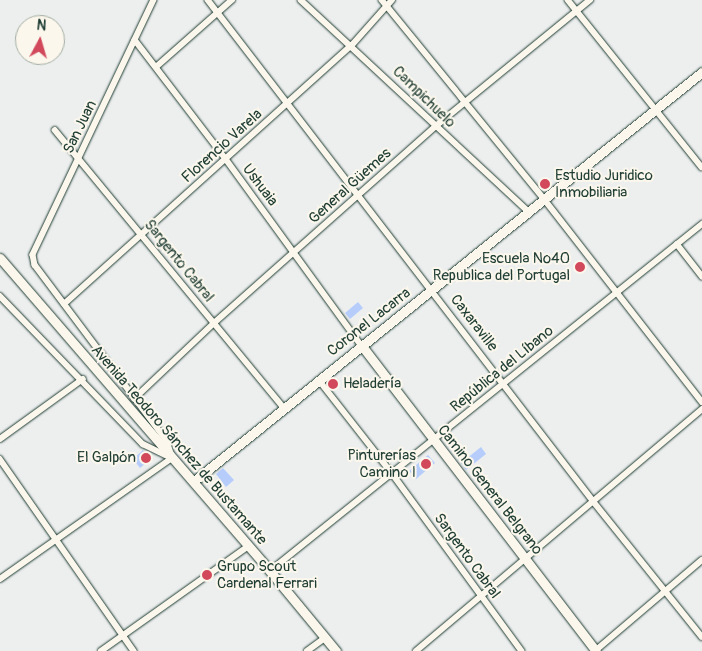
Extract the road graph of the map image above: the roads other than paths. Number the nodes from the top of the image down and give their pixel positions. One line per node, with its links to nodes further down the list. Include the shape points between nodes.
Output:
1 (154, 0): 12 (street, San Juan)
2 (208, 0): 11 (street, Caxaraville)
3 (232, 0): 11 (street)
4 (301, 0): 13 (street, Campichuelo)
5 (382, 0): 9 (street)
6 (392, 0): 9 (street, Florencio Varela)
7 (568, 0): 10 (street)
8 (590, 0): 10 (street, General Güemes)
9 (387, 6): 13 (street, Florencio Varela); 17 (street)
10 (577, 11): 17 (street, General Güemes); 18 (street)
11 (218, 13): 14 (street); 16 (street, Caxaraville)
12 (135, 40): 14 (street, Ushuaia); 21 (street, San Juan)
13 (352, 45): 16 (street, Florencio Varela); 19 (street, Campichuelo)
14 (156, 67): 22 (street, Ushuaia)
15 (702, 72): 18 (street, Coronel Lacarra)
16 (288, 104): 22 (street, Florencio Varela); 24 (street, Caxaraville)
17 (465, 104): 19 (street, General Güemes); 25 (street)
18 (656, 108): 23 (street); 25 (street, Coronel Lacarra)
19 (436, 126): 24 (street, General Güemes); 26 (street, Campichuelo)
20 (55, 130): 21 (street, Sargento Cabral)
21 (79, 158): 28 (street, Sargento Cabral); 36 (street, San Juan, via 33,255 35,265)
22 (226, 159): 28 (street, Florencio Varela); 30 (street, Ushuaia)
23 (702, 167)
24 (358, 196): 30 (street, General Güemes); 33 (street, Caxaraville)
25 (545, 200): 26 (street, Coronel Lacarra); 34 (street)
26 (529, 212): 33 (street, Coronel Lacarra)
27 (702, 224): 29 (street, República del Líbano)
28 (142, 235): 36 (street, Florencio Varela); 37 (street, Sargento Cabral)
29 (676, 244): 32 (street); 34 (street, República del Líbano)
30 (295, 253): 37 (street, General Güemes); 38 (street, Ushuaia)
31 (0, 258): 48 (street, Avenida Teodoro Sánchez de Bustamante)
32 (702, 276)
33 (432, 290): 38 (street, Coronel Lacarra); 41 (street, Caxaraville)
34 (616, 292): 41 (street, República del Líbano); 43 (street)
35 (0, 296): 39 (street)
36 (64, 304): 42 (street)
37 (214, 323): 42 (street, General Güemes); 44 (street, Sargento Cabral)
38 (362, 346): 40 (street, Coronel Lacarra); 47 (street, Camino General Belgrano)
39 (82, 379): 46 (street); 48 (street, via 143,444)
40 (319, 380): 44 (street, Coronel Lacarra); 50 (street, Sargento Cabral)
41 (505, 384): 47 (street, República del Líbano); 52 (street, Caxaraville)
42 (134, 399): 48 (street, via 168,441)
43 (702, 402)
44 (284, 408): 51 (street, Coronel Lacarra)
45 (702, 409): 52 (street)
46 (0, 439)
47 (433, 439): 50 (street, República del Líbano); 55 (street, Camino General Belgrano)
48 (172, 458): 51 (street, Avenida Teodoro Sánchez de Bustamante); 53 (street)
49 (0, 459): 53 (street)
50 (392, 473): 57 (street, República del Líbano); 60 (street, Sargento Cabral)
51 (194, 481): 54 (street, Avenida Teodoro Sánchez de Bustamante)
52 (594, 502): 55 (street); 59 (street, Caxaraville)
53 (56, 540): 58 (street); 61 (street)
54 (249, 546): 57 (street, Avenida Teodoro Sánchez de Bustamante); 61 (street)
55 (526, 559): 60 (street); 70 (street, Camino General Belgrano)
56 (702, 560): 59 (street)
57 (270, 571): 63 (street, Avenida Teodoro Sánchez de Bustamante)
58 (0, 579)
59 (665, 591): 62 (street, Caxaraville); 70 (street)
60 (482, 597): 68 (street); 69 (street, Sargento Cabral)
61 (123, 636): 64 (street); 65 (street)
62 (702, 637)
63 (325, 638): 66 (street); 67 (street, Avenida Teodoro Sánchez de Bustamante)
64 (101, 651)
65 (134, 651)
66 (307, 651)
67 (336, 651)
68 (416, 651)
69 (522, 651)
70 (596, 651)

